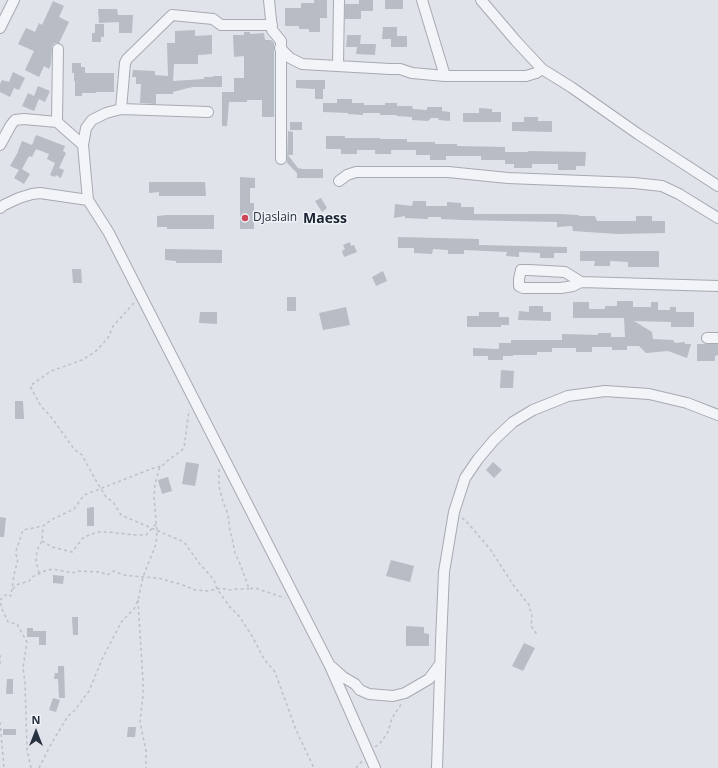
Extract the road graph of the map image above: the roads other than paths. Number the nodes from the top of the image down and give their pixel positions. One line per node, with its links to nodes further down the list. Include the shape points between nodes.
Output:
1 (14, 0): 7 (street)
2 (269, 0): 6 (street)
3 (339, 0): 10 (street)
4 (422, 0): 12 (street)
5 (481, 0): 11 (street)
6 (272, 25): 8 (street, via 272,30 281,41); 13 (street, via 221,25 213,19 172,15 127,59)
7 (0, 28)
8 (280, 48): 10 (street, via 290,58 302,64); 18 (street)
9 (58, 49): 15 (street)
10 (338, 66): 12 (street, via 400,68 412,73)
11 (542, 69): 12 (street, via 526,76); 20 (street)
12 (445, 76)
13 (121, 109): 14 (street); 17 (street, via 92,120 86,128)
14 (208, 112)
15 (57, 122): 16 (street, via 15,120); 17 (street)
16 (0, 145)
17 (83, 145): 21 (street)
18 (281, 159)
19 (339, 181): 23 (street, via 356,172 448,172 508,178 634,183 662,186)
20 (718, 186)
21 (88, 200): 22 (street, via 40,193 18,198); 30 (street, via 110,233)
22 (0, 208)
23 (718, 218)
24 (581, 282): 24 (street, via 565,272 521,270 519,286 561,288); 25 (street)
25 (718, 286)
26 (707, 338): 27 (street)
27 (718, 338)
28 (718, 414): 29 (street, via 649,394 605,391 568,396 533,410 513,422 494,440 465,478 454,512 444,572)
29 (440, 664): 30 (street, via 429,679 393,696 369,694 360,690); 32 (street)
30 (330, 666): 31 (street)
31 (375, 767)
32 (438, 768)

